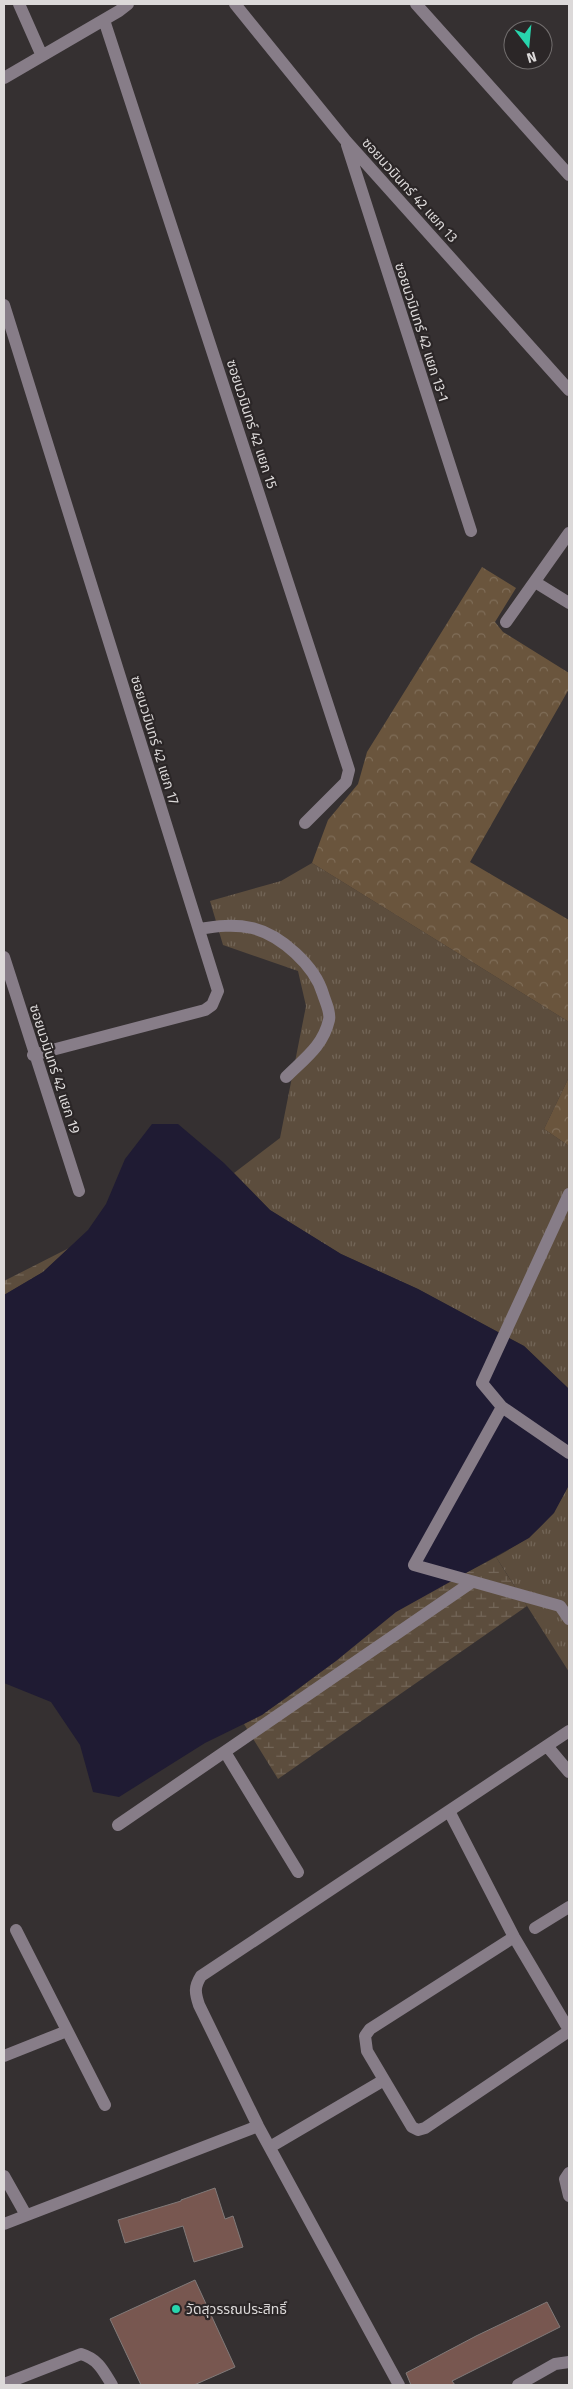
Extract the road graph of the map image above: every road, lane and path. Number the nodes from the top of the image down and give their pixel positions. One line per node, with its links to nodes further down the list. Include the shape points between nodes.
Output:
1 (19, 4): 6 (street)
2 (128, 4): 5 (street)
3 (235, 4): 8 (street, ซอยนวมินทร์ 42 แยก 13)
4 (416, 4): 9 (street)
5 (104, 20): 6 (street); 17 (street, ซอยนวมินทร์ 42 แยก 15, via 349,770 346,782)
6 (42, 56): 7 (street)
7 (4, 78)
8 (346, 141): 11 (street, ซอยนวมินทร์ 42 แยก 13); 12 (street, ซอยนวมินทร์ 42 แยก 13-1)
9 (569, 175)
10 (4, 305): 18 (street, ซอยนวมินทร์ 42 แยก 17)
11 (569, 390)
12 (471, 531)
13 (569, 533): 14 (street)
14 (535, 582): 15 (street); 16 (street)
15 (569, 603)
16 (506, 622)
17 (305, 823)
18 (199, 929): 20 (street, ซอยนวมินทร์ 42 แยก 17, via 218,991 212,1006); 21 (street, via 224,925 254,928 287,945 314,976 330,1017 323,1040)
19 (4, 957): 20 (street, ซอยนวมินทร์ 42 แยก 19)
20 (33, 1055): 22 (street, ซอยนวมินทร์ 42 แยก 19)
21 (286, 1077)
22 (79, 1190)
23 (569, 1194): 24 (street, via 482,1383)
24 (502, 1407): 25 (street); 26 (street, via 414,1565)
25 (569, 1451)
26 (472, 1582): 27 (street, via 560,1606); 30 (street)
27 (569, 1618)
28 (569, 1731): 29 (street)
29 (547, 1746): 31 (street); 32 (street)
30 (224, 1752): 33 (street); 34 (street)
31 (569, 1772)
32 (449, 1811): 38 (street); 44 (street, via 201,1976 196,1984 199,2005)
33 (118, 1825)
34 (298, 1872)
35 (569, 1907): 36 (street)
36 (535, 1928)
37 (16, 1930): 40 (street)
38 (514, 1937): 39 (street); 42 (street, via 370,2029 365,2043)
39 (569, 2030): 42 (street, via 418,2130 412,2127)
40 (67, 2031): 41 (street); 43 (street)
41 (4, 2056)
42 (384, 2080): 45 (street)
43 (105, 2105)
44 (258, 2126): 45 (street); 49 (street)
45 (270, 2147): 54 (street)
46 (569, 2173): 48 (street, via 564,2179)
47 (4, 2176): 49 (street)
48 (569, 2196)
49 (26, 2215): 50 (street)
50 (4, 2224)
51 (569, 2362): 55 (street, via 555,2364)
52 (4, 2384): 53 (street, via 81,2354 100,2364)
53 (112, 2385)
54 (399, 2385)
55 (518, 2385)

